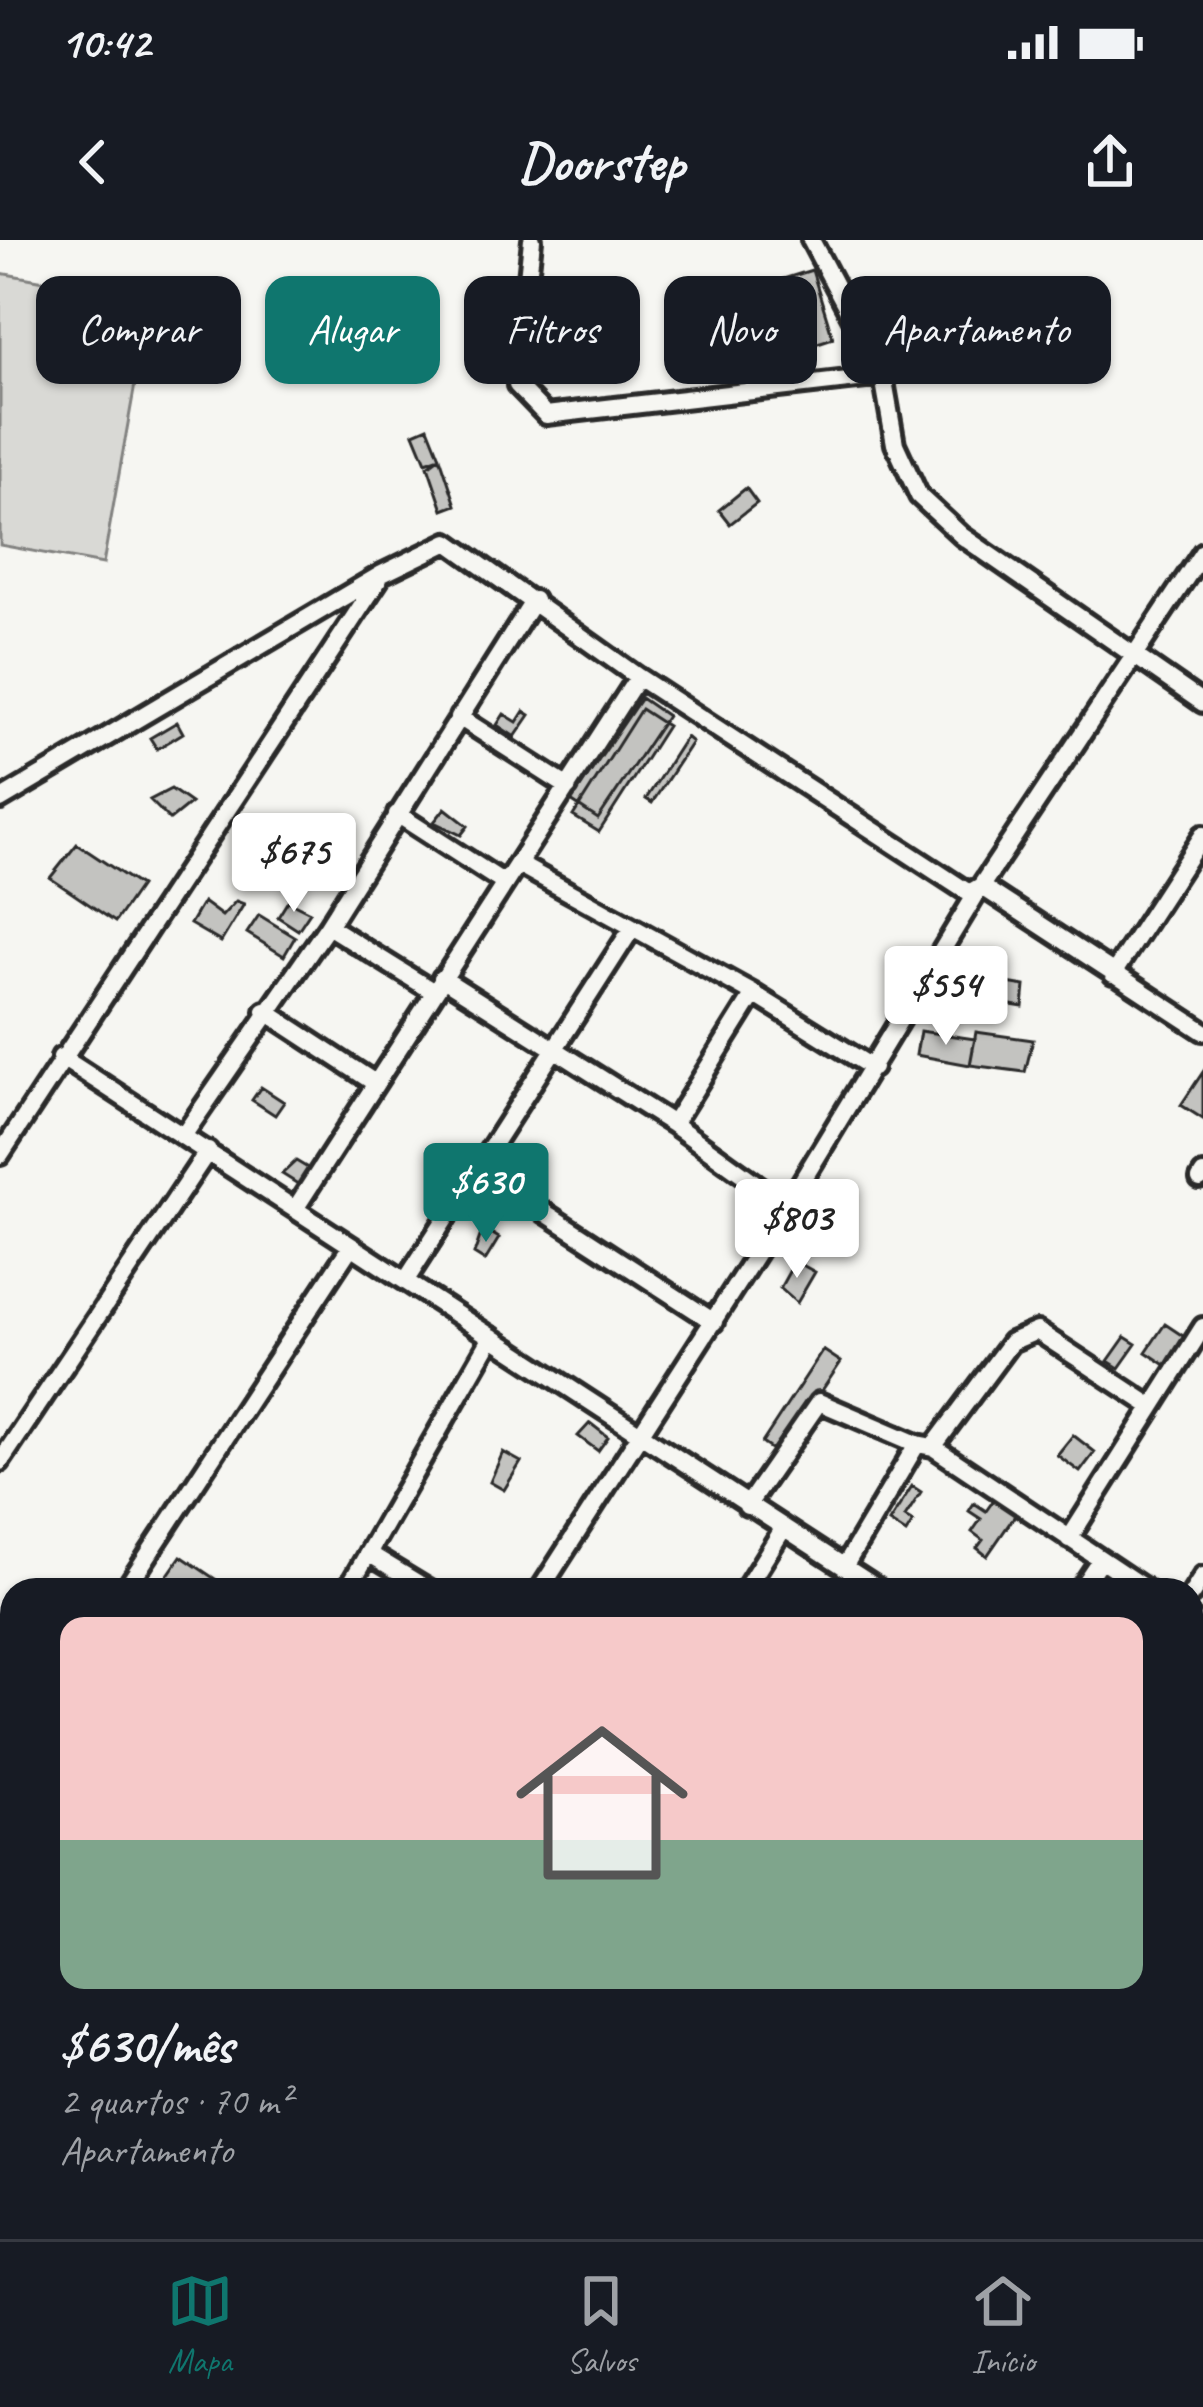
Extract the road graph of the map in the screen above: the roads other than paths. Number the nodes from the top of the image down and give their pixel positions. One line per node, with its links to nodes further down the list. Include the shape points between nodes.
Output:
1 (532, 240): 4 (street, via 518,385 546,415)
2 (811, 240): 3 (street)
3 (841, 297)
4 (841, 381)
5 (884, 384): 9 (street, via 895,444 919,496 962,536)
6 (1203, 552): 9 (street)
7 (382, 574): 8 (street, via 448,542); 14 (street); 28 (street)
8 (534, 600): 10 (street); 12 (street)
9 (1134, 658): 11 (street); 19 (street)
10 (638, 677): 13 (street); 19 (street, via 969,893)
11 (1203, 704)
12 (459, 717): 13 (street); 15 (street)
13 (568, 787): 17 (street)
14 (0, 800)
15 (397, 814): 18 (street); 20 (street)
16 (1203, 835): 22 (street)
17 (518, 864): 18 (street); 21 (street)
18 (504, 884): 23 (street)
19 (981, 886): 22 (street); 29 (street)
20 (328, 926): 23 (street); 25 (street)
21 (631, 930): 24 (street); 27 (street)
22 (1113, 974): 26 (street)
23 (438, 985): 27 (street); 30 (street)
24 (754, 994): 29 (street); 31 (street)
25 (266, 1011): 30 (street); 32 (street)
26 (1203, 1031)
27 (554, 1053): 31 (street); 39 (street)
28 (61, 1057): 32 (street); 34 (street)
29 (873, 1069): 36 (street)
30 (376, 1083): 35 (street)
31 (673, 1124): 36 (street)
32 (183, 1136): 33 (street)
33 (208, 1151): 35 (street); 46 (street)
34 (0, 1155)
35 (297, 1206): 38 (street)
36 (788, 1206): 40 (street)
37 (544, 1212): 40 (street)
38 (352, 1246): 39 (street); 53 (street)
39 (406, 1280): 42 (street)
40 (714, 1322): 44 (street)
41 (1201, 1333): 43 (street)
42 (492, 1337): 44 (street); 50 (street)
43 (1151, 1406): 45 (street, via 1037,1331 1024,1333); 49 (street)
44 (643, 1435): 47 (street); 56 (street)
45 (925, 1446): 47 (street, via 819,1402); 49 (street); 52 (street)
46 (0, 1462)
47 (747, 1506): 48 (street)
48 (783, 1529): 52 (street); 57 (street)
49 (1069, 1539): 51 (street)
50 (368, 1552): 54 (street); 55 (street)
51 (1100, 1560): 59 (street); 60 (street)
52 (844, 1567): 58 (street)
53 (133, 1578)
54 (354, 1578)
55 (410, 1578)
56 (548, 1578)
57 (752, 1578)
58 (861, 1578)
59 (1088, 1578)
60 (1128, 1578)

